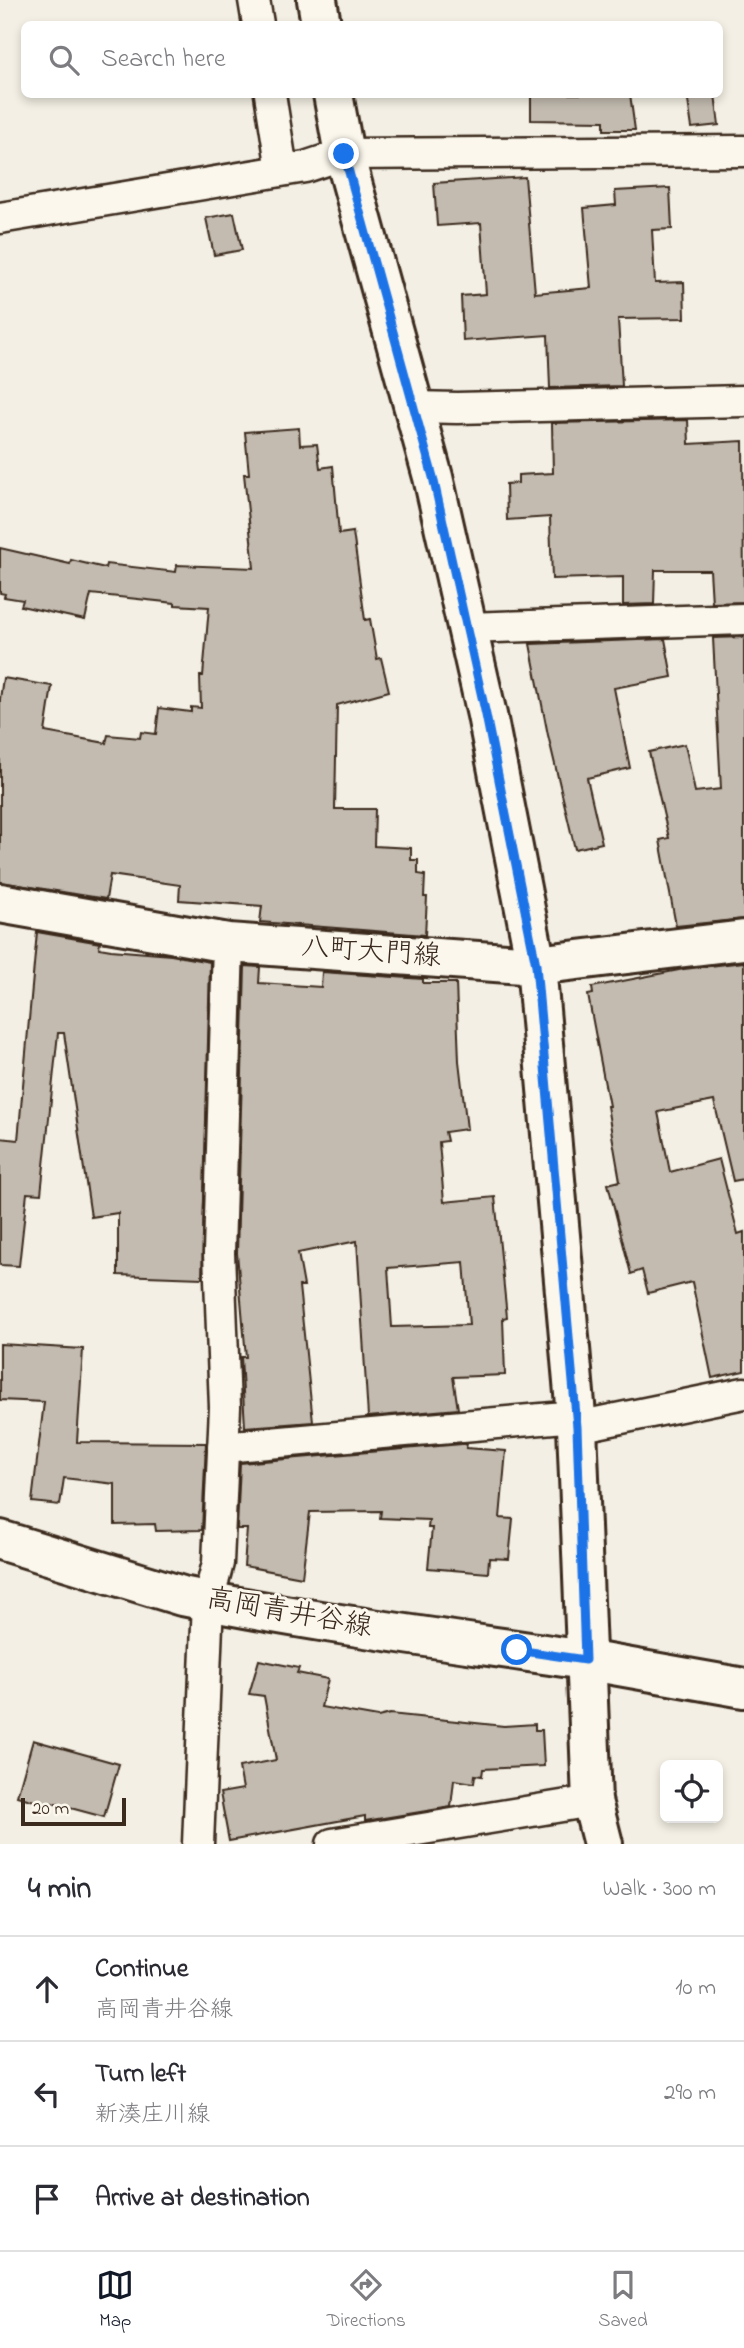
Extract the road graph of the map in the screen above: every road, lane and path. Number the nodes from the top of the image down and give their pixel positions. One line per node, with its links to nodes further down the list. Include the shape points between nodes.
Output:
1 (254, 0): 3 (street)
2 (317, 0): 4 (main road)
3 (258, 21)
4 (320, 21)
5 (271, 98): 9 (street)
6 (334, 98): 8 (main road)
7 (744, 151): 8 (street)
8 (344, 154): 9 (street); 12 (main road)
9 (282, 170): 10 (street)
10 (0, 218)
11 (744, 401): 12 (street)
12 (414, 407): 14 (main road)
13 (744, 619): 14 (street)
14 (467, 628): 18 (main road)
15 (0, 903): 17 (main road, 八町大門線)
16 (744, 940): 18 (main road, 八町大門線)
17 (228, 943): 18 (main road, 八町大門線); 21 (street, via 219,1253)
18 (536, 965): 20 (main road)
19 (744, 1393): 20 (street)
20 (576, 1422): 21 (street); 24 (main road)
21 (223, 1447): 23 (street, via 218,1563)
22 (0, 1539): 23 (main road, 高岡青井谷線)
23 (208, 1601): 24 (main road, 高岡青井谷線); 27 (street)
24 (585, 1660): 25 (main road, 高岡青井谷線); 26 (main road)
25 (744, 1688)
26 (592, 1801): 28 (street); 29 (main road)
27 (198, 1844)
28 (332, 1844)
29 (603, 1844)

